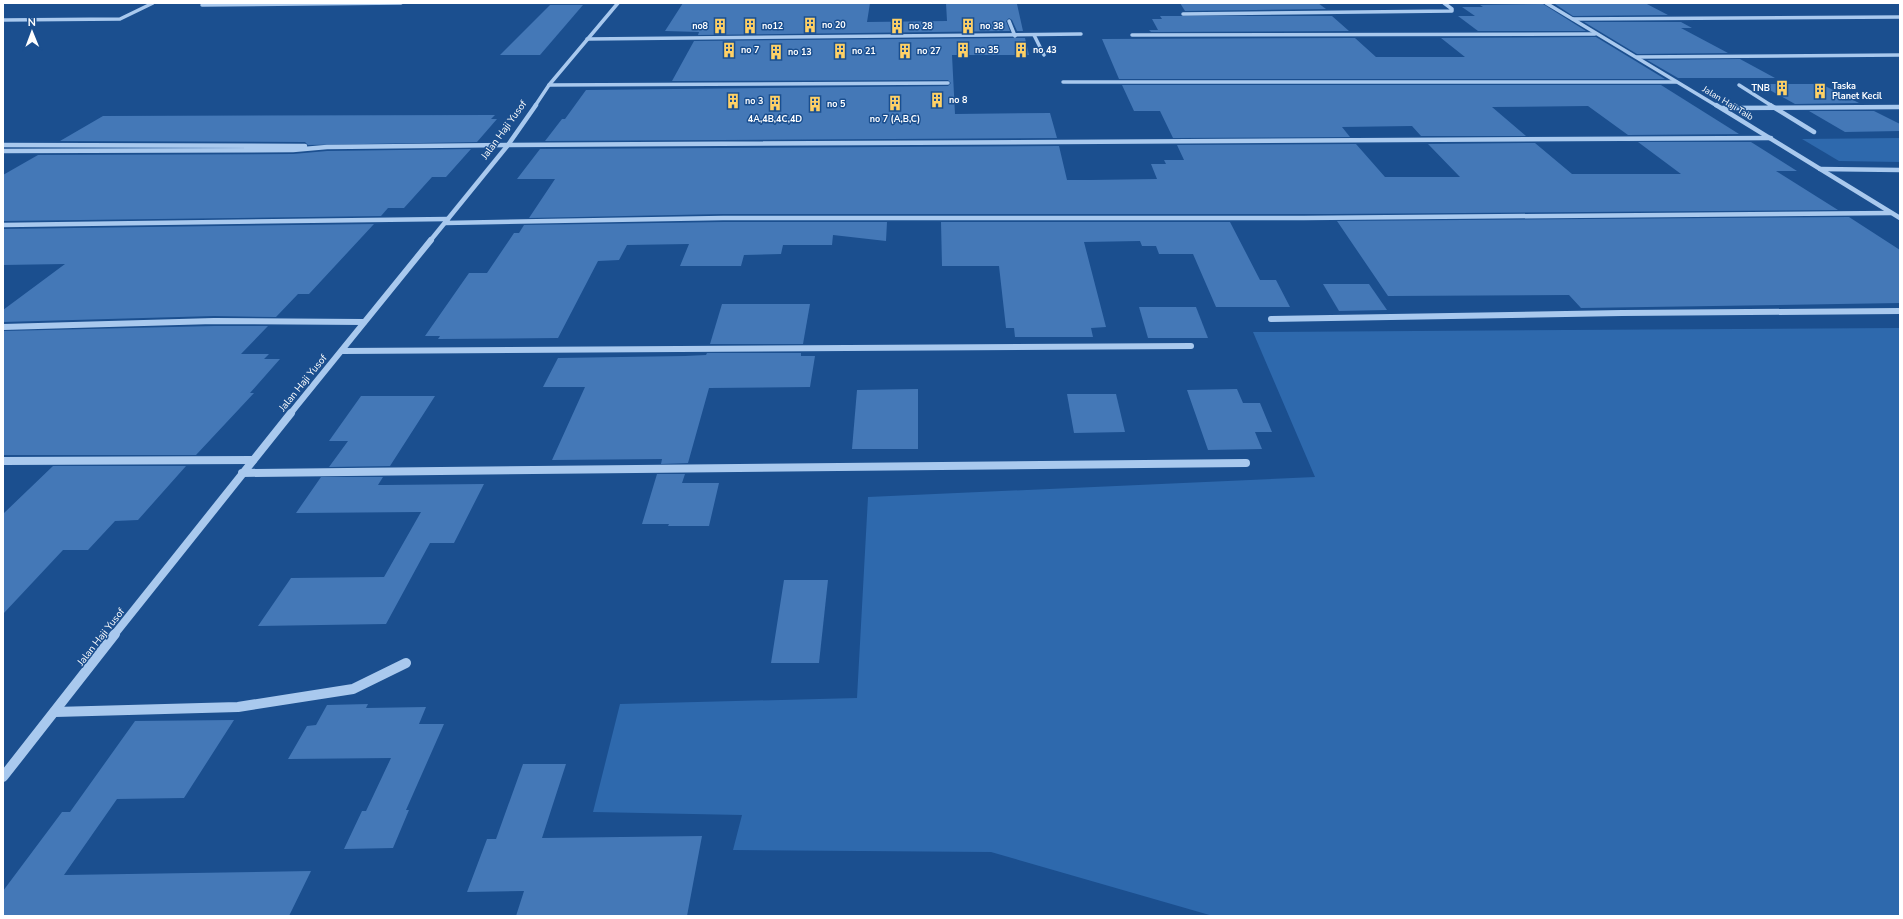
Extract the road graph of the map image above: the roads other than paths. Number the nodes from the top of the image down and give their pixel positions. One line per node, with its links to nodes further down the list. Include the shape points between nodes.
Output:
1 (153, 3): 10 (street, via 120,18)
2 (401, 3): 6 (street)
3 (618, 3): 17 (street, Jalan Haji Yusof)
4 (1444, 3): 7 (street, via 1452,11)
5 (1546, 3): 9 (street, Jalan Haji Taib)
6 (202, 5)
7 (1183, 14)
8 (1900, 18): 9 (street)
9 (1573, 19): 13 (street, Jalan Haji Taib)
10 (3, 20)
11 (1009, 21): 16 (street)
12 (1081, 34): 14 (street)
13 (1595, 34): 15 (street); 20 (street, Jalan Haji Taib)
14 (1034, 35): 16 (street); 18 (street)
15 (1132, 35)
16 (1015, 36): 17 (street)
17 (587, 39): 24 (street, Jalan Haji Yusof)
18 (1044, 55)
19 (1900, 56): 20 (street)
20 (1637, 57): 22 (street, Jalan Haji Taib)
21 (1063, 82): 22 (street)
22 (1676, 82): 27 (street, Jalan Haji Taib)
23 (948, 83): 24 (street)
24 (549, 85): 32 (street, Jalan Haji Yusof)
25 (1739, 85): 28 (street)
26 (1900, 107): 28 (street)
27 (1721, 108): 28 (street); 30 (street, Jalan Haji Taib)
28 (1777, 108): 29 (street)
29 (1814, 132)
30 (1771, 138): 32 (street); 35 (street, Jalan Haji Taib)
31 (3, 145): 33 (street, via 289,144)
32 (508, 145): 33 (street); 39 (street, Jalan Haji Yusof)
33 (326, 147): 34 (street, via 293,150)
34 (3, 151)
35 (1820, 169): 36 (street); 37 (street, Jalan Haji Taib)
36 (1900, 170)
37 (1891, 213): 38 (street, Jalan Haji Taib); 39 (street)
38 (1900, 218)
39 (447, 221): 40 (street); 43 (street, Jalan Haji Yusof)
40 (3, 225)
41 (1900, 312): 42 (street, via 1622,313)
42 (1271, 319)
43 (364, 322): 44 (street, via 214,321); 46 (street, Jalan Haji Yusof)
44 (3, 328)
45 (1191, 346): 46 (street)
46 (342, 351): 47 (street, Jalan Haji Yusof)
47 (253, 460): 48 (street); 50 (street, Jalan Haji Yusof)
48 (3, 461)
49 (1246, 463): 50 (street)
50 (242, 473): 52 (street, Jalan Haji Yusof)
51 (406, 663): 52 (street, via 354,689 238,707)
52 (54, 712): 53 (street, Jalan Haji Yusof)
53 (3, 777)

